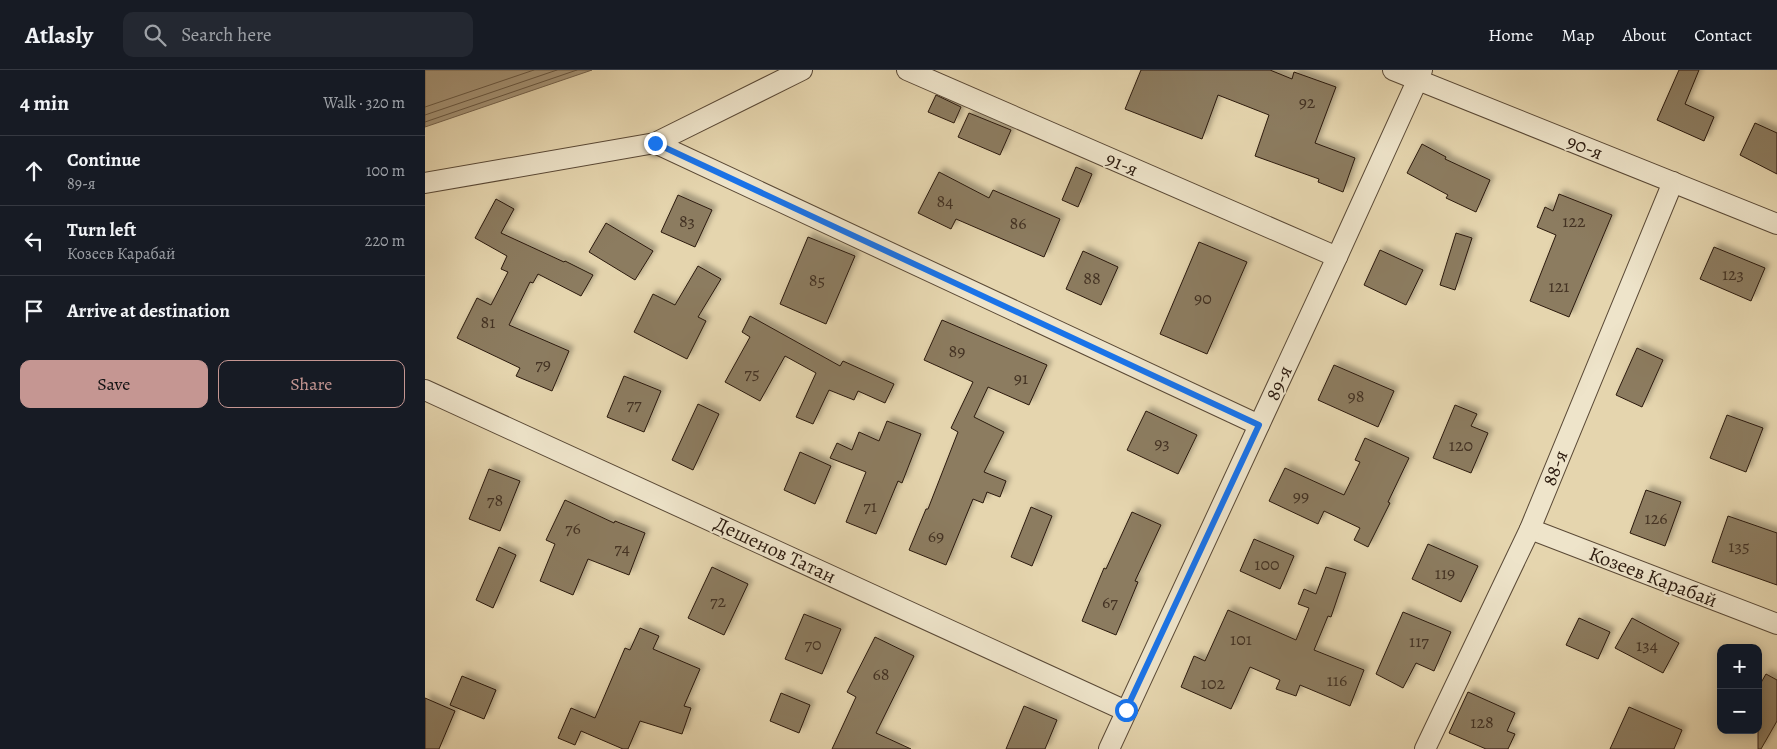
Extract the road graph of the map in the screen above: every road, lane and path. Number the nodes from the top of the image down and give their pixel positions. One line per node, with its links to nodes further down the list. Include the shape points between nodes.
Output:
1 (802, 70): 5 (street)
2 (907, 70): 9 (street, 91-я)
3 (1393, 70): 4 (street, 90-я)
4 (1420, 75): 6 (street, 90-я); 9 (street, 89-я)
5 (655, 143): 7 (street); 11 (street)
6 (1673, 182): 8 (street, 90-я); 12 (street, 88-я)
7 (425, 183)
8 (1777, 224)
9 (1337, 258): 11 (street, 89-я)
10 (425, 390): 14 (street, Дешенов Татан)
11 (1259, 425): 14 (street, 89-я)
12 (1530, 529): 13 (street, Козеев Карабай); 16 (street, 88-я)
13 (1777, 624)
14 (1126, 710): 15 (street, 89-я)
15 (1109, 749)
16 (1425, 749)

